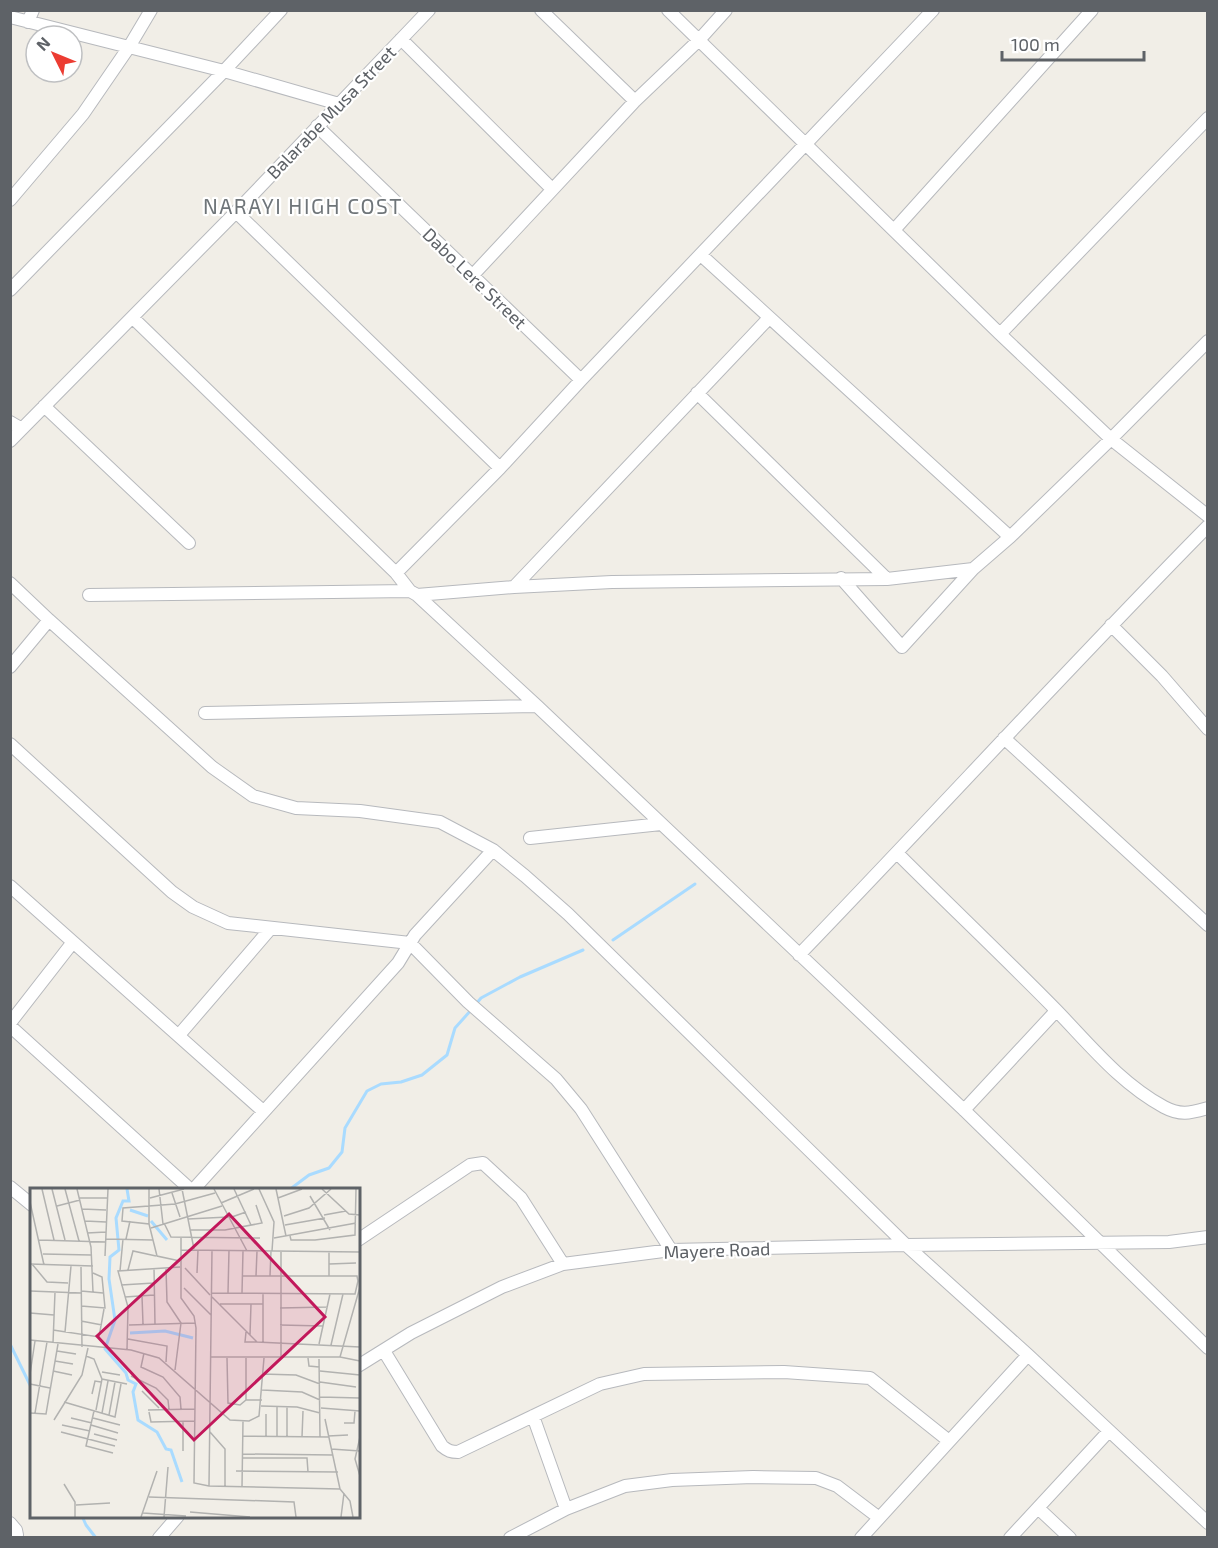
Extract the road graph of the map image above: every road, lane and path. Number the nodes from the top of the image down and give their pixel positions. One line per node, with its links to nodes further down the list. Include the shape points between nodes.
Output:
1 (151, 10): 13 (street)
2 (281, 10): 14 (street)
3 (429, 10): 11 (street, Balarabe Musa Street)
4 (542, 10): 15 (street)
5 (668, 10): 12 (street)
6 (726, 10): 12 (street)
7 (933, 10): 19 (street)
8 (1092, 10): 23 (street)
9 (22, 17): 10 (street); 13 (street)
10 (10, 31)
11 (401, 39): 16 (street, Balarabe Musa Street); 20 (street)
12 (699, 40): 15 (street); 19 (street)
13 (129, 47): 14 (street); 21 (street, via 83,114)
14 (224, 71): 16 (street); 26 (street)
15 (635, 101): 20 (street)
16 (339, 104): 18 (street, Balarabe Musa Street)
17 (1208, 118): 29 (street)
18 (317, 126): 22 (street, Balarabe Musa Street); 25 (street, Dabo Lere Street)
19 (806, 145): 23 (street); 24 (street)
20 (552, 189): 25 (street)
21 (10, 200)
22 (236, 212): 27 (street, Balarabe Musa Street); 37 (street)
23 (894, 230): 29 (street)
24 (701, 255): 28 (street); 31 (street)
25 (472, 276): 31 (street, Dabo Lere Street)
26 (10, 290)
27 (133, 318): 33 (street, Balarabe Musa Street); 43 (street)
28 (768, 318): 32 (street); 40 (street)
29 (1000, 334): 35 (street)
30 (1208, 341): 35 (street)
31 (581, 380): 37 (street)
32 (697, 393): 45 (street); 47 (street)
33 (44, 406): 34 (street, Balarabe Musa Street); 41 (street)
34 (16, 426): 36 (street, Balarabe Musa Street)
35 (1111, 439): 38 (street); 40 (street)
36 (10, 441)
37 (500, 468): 43 (street)
38 (1208, 516)
39 (1208, 526): 51 (street)
40 (1010, 537): 42 (street)
41 (189, 543)
42 (973, 569): 44 (street, via 902,647); 45 (street)
43 (396, 573): 48 (street)
44 (841, 578): 45 (street); 47 (street)
45 (887, 579)
46 (11, 585): 50 (street)
47 (514, 587): 48 (street)
48 (413, 593): 49 (street); 53 (street)
49 (89, 595)
50 (49, 620): 52 (street); 60 (street, via 212,767 253,796 296,808 360,811 440,822)
51 (1111, 625): 55 (street); 56 (street)
52 (10, 667)
53 (537, 706): 54 (street); 58 (street)
54 (205, 713)
55 (1208, 729)
56 (1004, 738): 61 (street); 63 (street)
57 (10, 744): 64 (street, via 171,892 228,923)
58 (661, 824): 59 (street); 67 (street)
59 (530, 838)
60 (493, 850): 66 (street); 81 (street, via 568,914)
61 (897, 853): 67 (street); 68 (street)
62 (10, 886): 65 (street)
63 (1208, 925)
64 (271, 928): 66 (street); 70 (street)
65 (74, 942): 69 (street); 70 (street)
66 (410, 943): 73 (street, via 398,963); 82 (street, via 468,1002 556,1079 581,1109)
67 (799, 955): 72 (street)
68 (1056, 1011): 71 (street, via 1101,1060 1166,1108 1186,1114); 72 (street)
69 (10, 1025): 75 (street)
70 (179, 1035): 73 (street)
71 (1208, 1108)
72 (964, 1110): 80 (street)
73 (263, 1111): 76 (street)
74 (10, 1187): 77 (street)
75 (190, 1188)
76 (194, 1188)
77 (30, 1203)
78 (1208, 1238): 80 (street, Mayere Road)
79 (360, 1239): 83 (street, via 470,1165 483,1163 521,1198)
80 (1100, 1244): 81 (street, Mayere Road); 84 (street)
81 (906, 1245): 82 (street, Mayere Road); 86 (street)
82 (671, 1250): 83 (street, Mayere Road)
83 (563, 1264): 85 (street, Mayere Road, via 502,1287)
84 (1208, 1348)
85 (384, 1351): 87 (street, Mayere Road); 88 (street, via 448,1451 458,1452)
86 (1028, 1355): 89 (street); 90 (street)
87 (360, 1365)
88 (533, 1416): 90 (street, via 600,1384 644,1374 784,1372 861,1376 870,1378); 92 (street)
89 (1109, 1431): 91 (street); 96 (street)
90 (949, 1441): 93 (street)
91 (1038, 1508): 101 (street); 102 (street)
92 (566, 1509): 93 (street, via 625,1486 672,1480 816,1478 837,1486); 99 (street)
93 (878, 1517): 100 (street)
94 (176, 1518): 98 (street)
95 (10, 1523): 97 (street, via 16,1530)
96 (1208, 1523)
97 (15, 1538)
98 (159, 1538)
99 (510, 1538)
100 (861, 1538)
101 (1010, 1538)
102 (1070, 1538)

